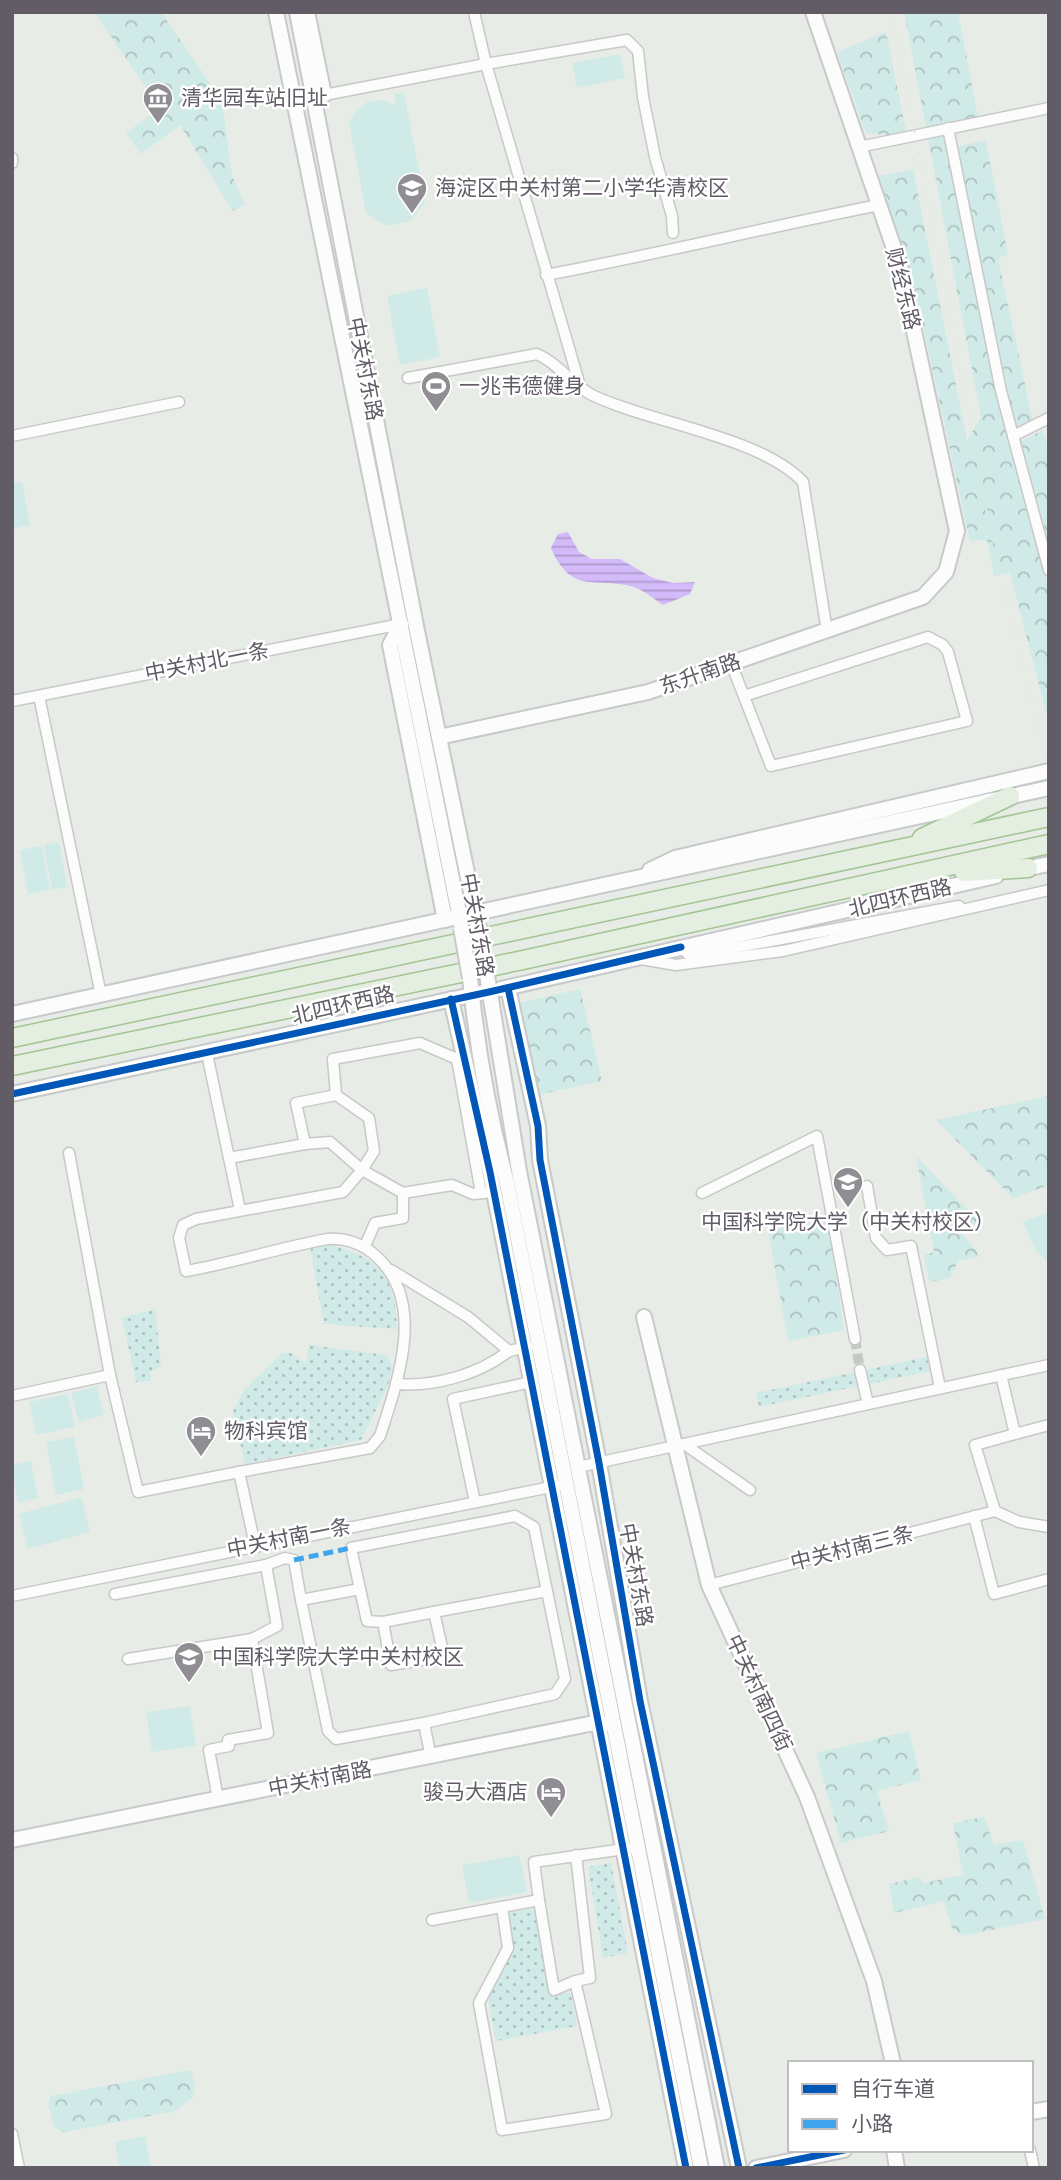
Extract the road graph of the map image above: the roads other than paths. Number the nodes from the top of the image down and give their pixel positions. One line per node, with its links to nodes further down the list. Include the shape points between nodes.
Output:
1 (276, 12): 22 (street, 中关村东路)
2 (297, 12): 7 (street, 中关村东路)
3 (307, 12): 7 (street, 中关村东路)
4 (474, 12): 6 (street)
5 (813, 12): 10 (street, 财经东路)
6 (486, 64): 7 (street); 12 (street, via 627,40 638,51 643,97); 13 (street)
7 (319, 95): 28 (street, 中关村东路)
8 (1049, 108): 9 (street)
9 (948, 128): 10 (street); 19 (street)
10 (859, 147): 11 (street, 财经东路)
11 (879, 205): 13 (street); 21 (street, 财经东路, via 900,265 957,531)
12 (673, 233)
13 (547, 275): 15 (street)
14 (408, 378): 15 (street, via 537,354)
15 (580, 386): 23 (street, via 775,459 794,473 803,482)
16 (179, 402): 18 (street)
17 (1049, 418): 19 (street)
18 (12, 436)
19 (1013, 436): 20 (street)
20 (1049, 570)
21 (946, 572): 23 (street, 东升南路, via 923,597)
22 (401, 624): 25 (street, 中关村北一条); 42 (street, 中关村东路)
23 (827, 631): 24 (street, 东升南路)
24 (731, 663): 26 (street); 28 (street, 东升南路, via 648,692)
25 (39, 695): 27 (street, 中关村北一条); 47 (street)
26 (744, 696): 26 (street, via 771,766 967,721 948,652 928,637)
27 (12, 701)
28 (439, 737): 41 (street, 中关村东路)
29 (1049, 771): 38 (street, via 675,858)
30 (1049, 788): 31 (street)
31 (1010, 796): 34 (highway); 38 (street)
32 (1049, 817): 34 (highway, 北四环西路)
33 (1049, 844): 37 (highway, 北四环西路)
34 (893, 852): 51 (highway, 北四环西路)
35 (1049, 864): 36 (street, 北四环西路)
36 (1028, 868): 37 (highway); 43 (street, 北四环西路)
37 (912, 874): 53 (highway, 北四环西路, via 523,961)
38 (629, 881): 41 (street)
39 (1049, 890): 40 (street)
40 (987, 903): 43 (street, via 691,956); 44 (street, via 783,951 676,965)
41 (477, 918): 42 (street); 46 (street, 中关村东路, bridge)
42 (455, 921): 47 (street); 48 (street, 中关村东路, bridge)
43 (681, 947): 44 (street, 北四环西路)
44 (636, 958): 45 (street, 北四环西路)
45 (508, 988): 46 (street, 北四环西路); 83 (street, 中关村东路)
46 (489, 992): 48 (street, 北四环西路); 84 (street, 中关村东路)
47 (101, 995): 50 (street)
48 (472, 995): 49 (street, 北四环西路); 69 (street, 中关村东路, via 472,1016)
49 (452, 999): 52 (street, 北四环西路); 61 (street, 中关村东路)
50 (12, 1014)
51 (12, 1038)
52 (207, 1054): 54 (street, 北四环西路); 58 (street)
53 (12, 1066)
54 (12, 1094)
55 (336, 1095): 56 (street, via 296,1103); 59 (street, via 369,1118 374,1151); 61 (street, via 333,1059 420,1043 457,1059)
56 (305, 1144): 58 (street); 59 (street, via 330,1142)
57 (69, 1153): 73 (street)
58 (229, 1158): 64 (street)
59 (362, 1170): 62 (street); 64 (street, via 343,1192)
60 (867, 1186): 77 (street, via 881,1245 887,1250 911,1246)
61 (487, 1192): 62 (street, via 473,1194 452,1185); 69 (street, 中关村东路)
62 (403, 1193): 65 (street, via 404,1218 375,1223)
63 (702, 1193): 68 (street, via 817,1136)
64 (240, 1210): 65 (street, via 183,1225 179,1238 186,1271 323,1240)
65 (365, 1246): 66 (street)
66 (391, 1269): 70 (street, via 468,1317); 76 (street, via 403,1300 405,1341)
67 (643, 1317): 82 (street, 中关村南四街)
68 (855, 1339)
69 (532, 1346): 70 (street); 75 (street, 中关村东路); 86 (street, 中关村东路)
70 (509, 1351): 76 (street, via 462,1375 420,1386)
71 (1049, 1364): 74 (street)
72 (860, 1370): 79 (street)
73 (110, 1375): 78 (street); 85 (street, via 138,1492)
74 (1001, 1375): 77 (street); 81 (street)
75 (531, 1382): 86 (street, 中关村东路); 88 (street, via 453,1399)
76 (396, 1384): 85 (street, via 380,1436 370,1448)
77 (940, 1388): 79 (street)
78 (12, 1396)
79 (868, 1404): 82 (street)
80 (1049, 1425): 81 (street)
81 (1015, 1434): 89 (street, via 975,1445)
82 (680, 1445): 83 (street); 87 (street); 95 (street, 中关村南四街)
83 (599, 1462): 84 (street); 125 (street, 中关村东路, via 640,1700)
84 (578, 1467): 107 (street, 中关村东路)
85 (239, 1472): 92 (street)
86 (559, 1486): 88 (street, 中关村南一条); 98 (street, 中关村东路); 103 (street, 中关村东路)
87 (750, 1490)
88 (475, 1502): 92 (street, 中关村南一条)
89 (995, 1511): 90 (street, 中关村南三条); 91 (street, via 1019,1522)
90 (974, 1517): 94 (street, via 994,1594); 95 (street, 中关村南三条)
91 (1049, 1527)
92 (259, 1544): 93 (street); 100 (street, 中关村南一条)
93 (270, 1563): 99 (street); 101 (street, via 293,1560); 105 (street, via 277,1626)
94 (1049, 1579)
95 (709, 1585): 118 (street, 中关村南四街, via 807,1797 874,1981)
96 (360, 1589): 97 (street, via 351,1548 515,1516 534,1527); 101 (street); 104 (street, via 367,1621)
97 (547, 1591): 102 (street); 108 (street, via 565,1679 555,1694)
98 (588, 1592): 103 (street); 107 (street, 中关村东路)
99 (115, 1594)
100 (12, 1596)
101 (301, 1600): 108 (street, via 328,1731 336,1739)
102 (435, 1612): 104 (street); 104 (street, via 444,1656 391,1665)
103 (577, 1615): 107 (street, 中关村东路)
104 (383, 1622)
105 (252, 1639): 106 (street); 110 (street, via 268,1733 228,1740 229,1746 209,1749)
106 (128, 1659)
107 (613, 1722): 109 (street, 中关村南路); 112 (street, 中关村东路); 124 (street, 中关村东路)
108 (424, 1723): 109 (street)
109 (431, 1758): 110 (street, 中关村南路)
110 (218, 1799): 111 (street, 中关村南路)
111 (12, 1840)
112 (631, 1848): 113 (street); 122 (street, 中关村东路); 123 (street, 中关村东路)
113 (576, 1855): 114 (street, via 534,1862); 117 (street, via 590,1978)
114 (538, 1900): 115 (street); 117 (street, via 554,1990)
115 (502, 1907): 116 (street); 117 (street, via 508,1948 479,2003 502,2130 606,2114)
116 (432, 1920)
117 (575, 1980)
118 (893, 2061)
119 (12, 2134): 121 (street)
120 (834, 2152): 126 (street)
121 (19, 2168)
122 (686, 2168)
123 (701, 2168)
124 (717, 2168)
125 (739, 2168)
126 (756, 2168)

